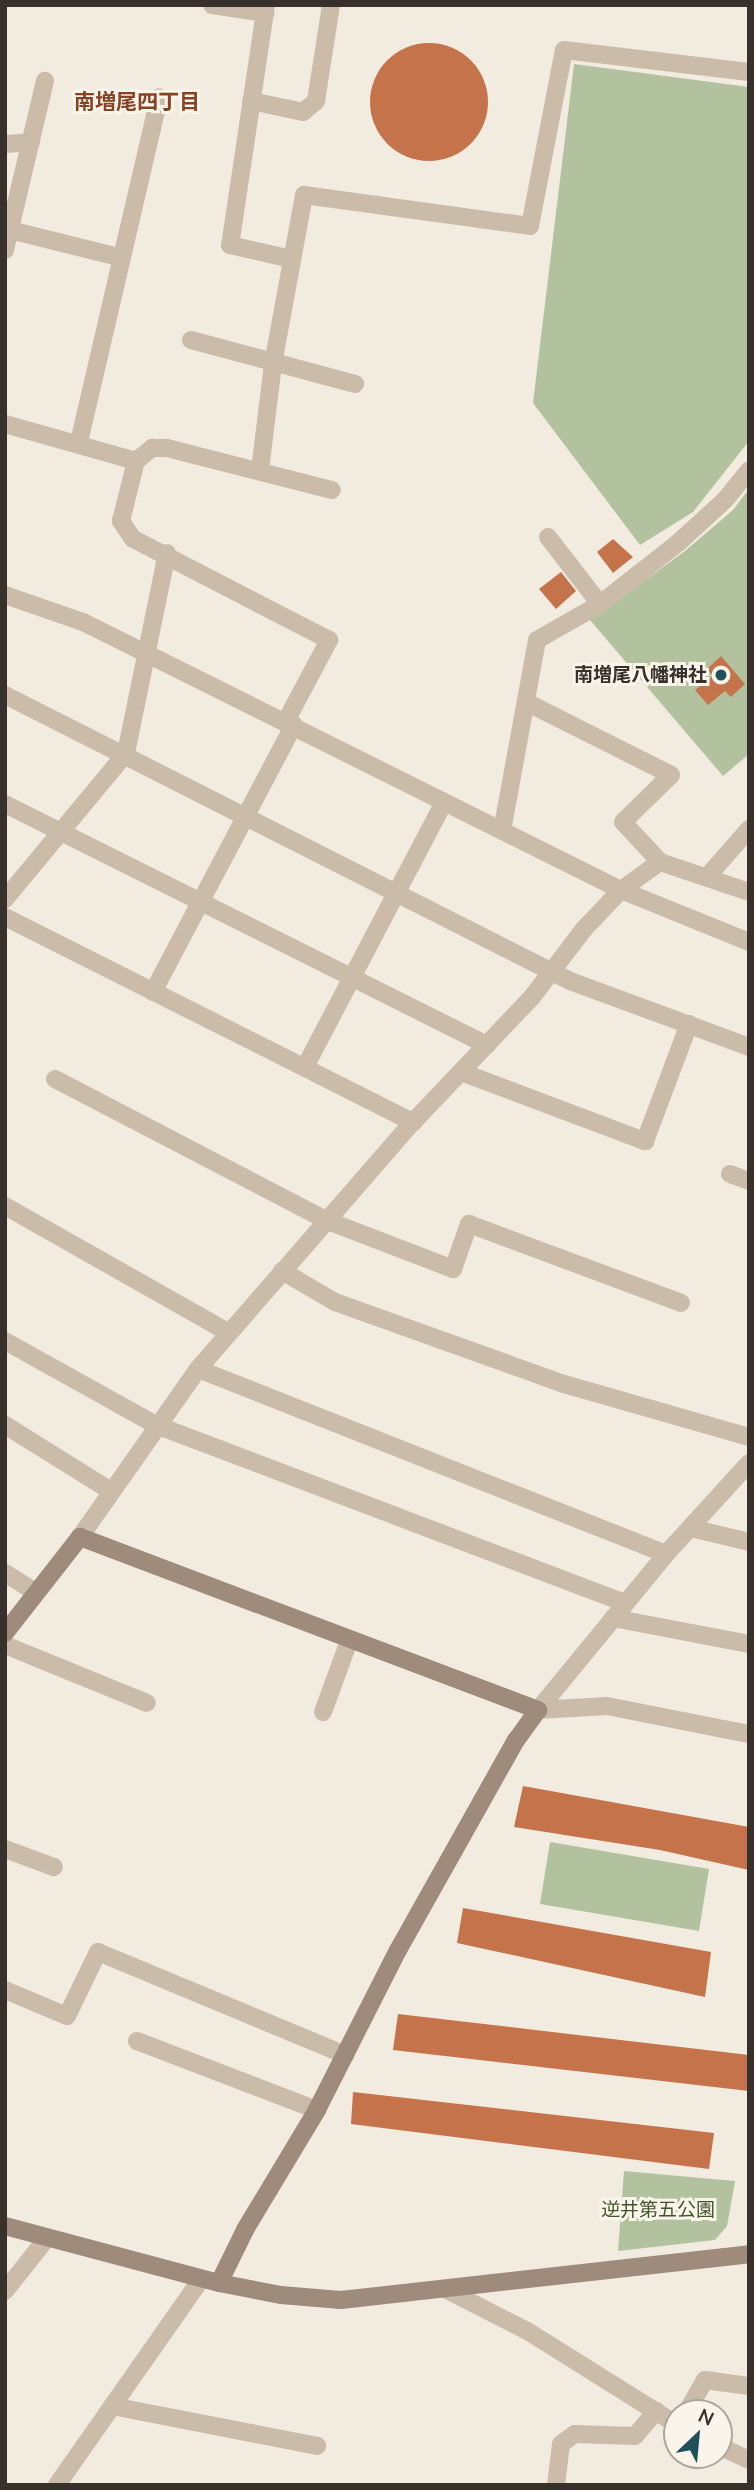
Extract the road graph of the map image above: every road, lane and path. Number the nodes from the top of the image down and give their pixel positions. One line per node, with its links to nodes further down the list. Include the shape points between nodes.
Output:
1 (212, 5): 3 (street)
2 (331, 5): 7 (street, via 316,102 303,112)
3 (266, 9): 7 (street)
4 (749, 72): 13 (street, via 564,50 530,226 304,195)
5 (45, 81): 8 (street)
6 (159, 97): 12 (street)
7 (251, 101): 13 (street, via 230,245)
8 (31, 142): 9 (street); 10 (street)
9 (5, 144)
10 (10, 230): 11 (street); 12 (street)
11 (5, 250)
12 (122, 258): 18 (street)
13 (291, 258): 15 (street)
14 (191, 340): 15 (street)
15 (273, 364): 16 (street); 20 (street)
16 (355, 384)
17 (5, 424): 18 (street)
18 (79, 442): 19 (street)
19 (136, 461): 20 (street, via 152,448 167,447); 24 (street, via 121,521 133,539)
20 (260, 470): 22 (street)
21 (749, 470): 26 (street, via 688,534)
22 (332, 490)
23 (548, 537): 26 (street)
24 (167, 553): 27 (street); 30 (street, via 329,640)
25 (5, 595): 27 (street)
26 (600, 604): 29 (street, via 537,640)
27 (145, 650): 30 (street); 31 (street)
28 (5, 695): 31 (street)
29 (528, 703): 37 (street); 38 (street, via 671,775 623,822)
30 (290, 723): 32 (street); 34 (street)
31 (126, 753): 34 (street); 36 (street)
32 (444, 802): 37 (street); 40 (street)
33 (5, 804): 36 (street)
34 (246, 814): 40 (street); 44 (street)
35 (749, 830): 39 (street)
36 (61, 831): 43 (street); 44 (street)
37 (502, 831): 41 (street)
38 (660, 862): 39 (street); 41 (street)
39 (707, 877): 42 (street)
40 (399, 891): 47 (street); 48 (street)
41 (621, 891): 46 (street); 47 (street, via 584,929)
42 (749, 892)
43 (5, 899)
44 (201, 901): 48 (street); 49 (street)
45 (5, 917): 49 (street)
46 (749, 942)
47 (554, 970): 50 (street, via 570,981); 51 (street)
48 (353, 978): 51 (street); 53 (street)
49 (153, 992): 53 (street)
50 (689, 1024): 52 (street); 54 (street, via 645,1141)
51 (487, 1045): 54 (street)
52 (749, 1047)
53 (305, 1067): 56 (street)
54 (461, 1072): 56 (street)
55 (55, 1079): 60 (street)
56 (413, 1122): 60 (street)
57 (730, 1174): 58 (street)
58 (749, 1181)
59 (5, 1206): 63 (street)
60 (328, 1221): 61 (street); 62 (street, via 453,1269 469,1224)
61 (282, 1271): 63 (street); 68 (street, via 335,1303 564,1384)
62 (681, 1303)
63 (229, 1332): 65 (street)
64 (5, 1341): 67 (street)
65 (198, 1369): 67 (street); 74 (street)
66 (5, 1425): 70 (street)
67 (156, 1425): 70 (street); 77 (street)
68 (749, 1437)
69 (749, 1463): 71 (street)
70 (111, 1491): 72 (street)
71 (691, 1528): 73 (street); 74 (street)
72 (80, 1537): 76 (street); 80 (street)
73 (749, 1542)
74 (666, 1555): 77 (street)
75 (5, 1573): 76 (street)
76 (35, 1592): 79 (street)
77 (625, 1603): 78 (street)
78 (613, 1618): 81 (street); 84 (street)
79 (5, 1633)
80 (349, 1640): 84 (street); 85 (street)
81 (749, 1644)
82 (5, 1645): 83 (street)
83 (147, 1703)
84 (538, 1710): 86 (street, via 607,1706); 91 (street, via 516,1740 398,1950)
85 (323, 1712)
86 (749, 1734)
87 (5, 1849): 88 (street)
88 (54, 1867)
89 (5, 1990): 91 (street, via 67,2016 98,1952)
90 (137, 2041): 92 (street)
91 (345, 2055): 92 (street)
92 (317, 2110): 97 (street, via 245,2230)
93 (5, 2226): 94 (street)
94 (47, 2238): 96 (street); 99 (street)
95 (749, 2254): 98 (street)
96 (201, 2279): 97 (street); 102 (street)
97 (219, 2283): 98 (street, via 341,2300)
98 (445, 2290): 103 (street, via 529,2332)
99 (5, 2291)
100 (749, 2386): 101 (street, via 705,2380)
101 (693, 2399)
102 (112, 2406): 105 (street); 108 (street)
103 (656, 2411): 104 (street); 109 (street, via 635,2437 575,2434 561,2444)
104 (663, 2416)
105 (317, 2446)
106 (733, 2453): 107 (street)
107 (749, 2460)
108 (57, 2485)
109 (556, 2485)

